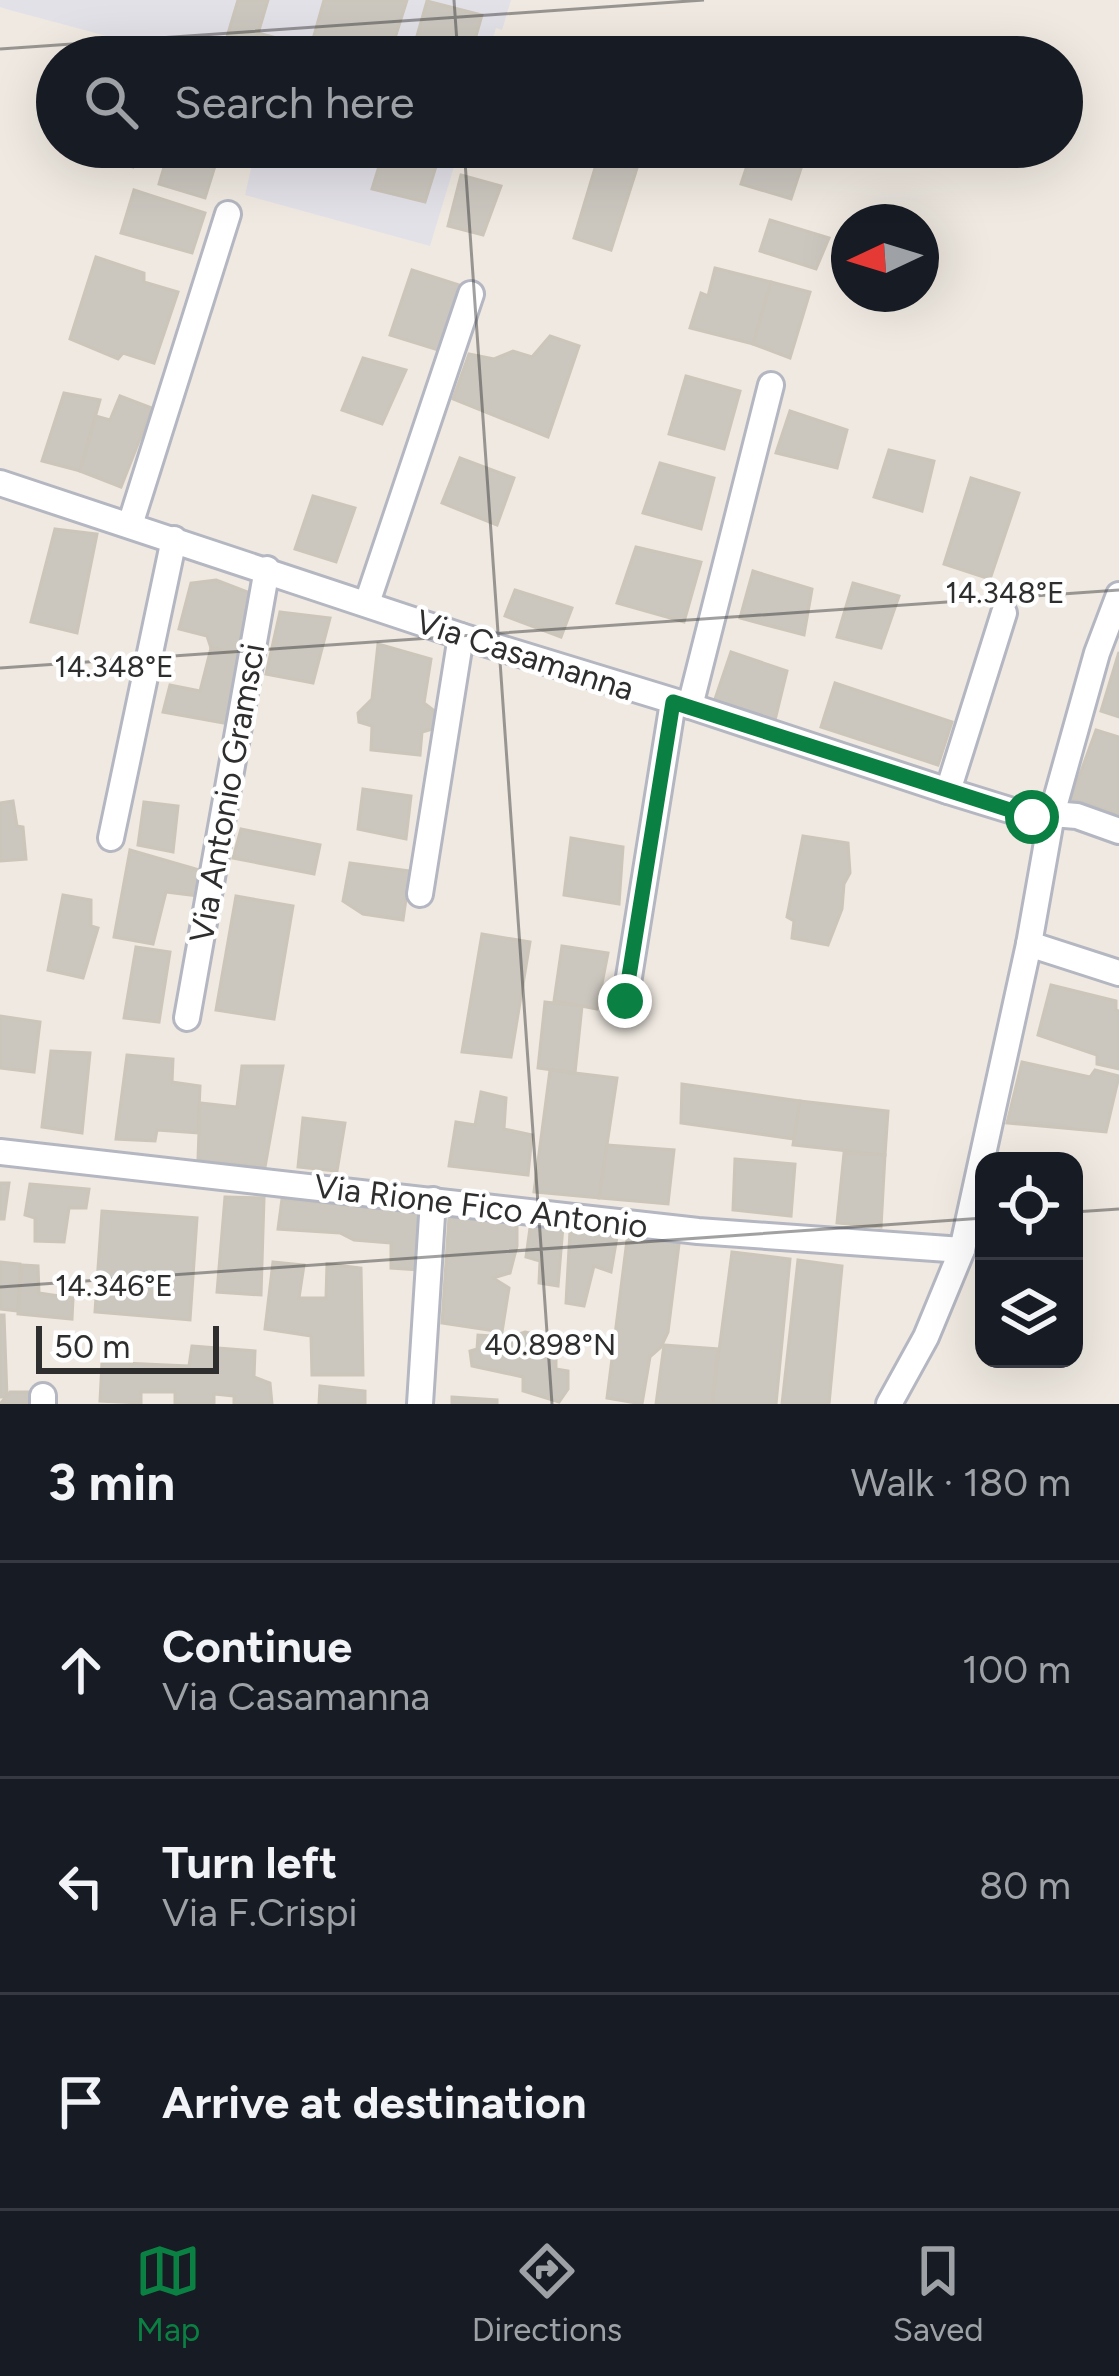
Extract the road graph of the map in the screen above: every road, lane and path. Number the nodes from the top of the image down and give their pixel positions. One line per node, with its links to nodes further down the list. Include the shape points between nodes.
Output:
1 (228, 214): 5 (street)
2 (471, 294): 9 (street)
3 (771, 385): 12 (street)
4 (0, 483): 5 (street, Via Casamanna)
5 (130, 525): 6 (street, Via Casamanna)
6 (174, 539): 7 (street, Via Casamanna); 16 (street)
7 (267, 569): 9 (street, Via Casamanna); 21 (street, Via Antonio Gramsci)
8 (1119, 595): 14 (street)
9 (367, 603): 11 (street, Via Casamanna)
10 (1004, 613): 13 (street)
11 (461, 636): 12 (street, Via Casamanna); 17 (street)
12 (681, 704): 13 (street, Via Casamanna); 20 (street)
13 (947, 791): 14 (street, Via Casamanna, via 1032,817)
14 (1052, 814): 15 (street, Via Casamanna); 18 (street)
15 (1119, 831)
16 (111, 838)
17 (420, 895)
18 (1029, 944): 19 (street); 24 (street)
19 (1119, 973)
20 (625, 1001)
21 (187, 1018)
22 (0, 1152): 23 (street, Via Rione Fico Antonio)
23 (433, 1200): 24 (street, Via Rione Fico Antonio); 25 (street)
24 (962, 1250): 26 (street)
25 (420, 1404)
26 (890, 1404)

